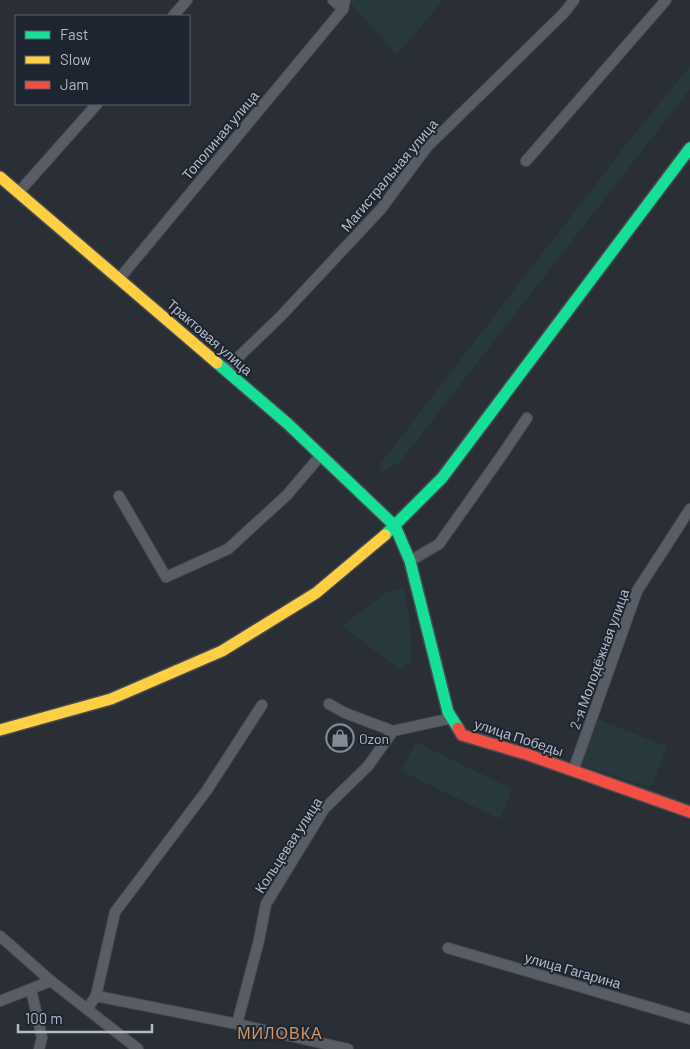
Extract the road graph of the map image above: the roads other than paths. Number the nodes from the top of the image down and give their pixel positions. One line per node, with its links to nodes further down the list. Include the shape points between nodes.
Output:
1 (188, 0): 6 (street)
2 (333, 0): 5 (street)
3 (574, 0): 13 (street, Магистральная улица, via 427,147 381,209 281,316)
4 (666, 0): 9 (street)
5 (344, 4): 12 (street, Тополиная улица)
6 (174, 15)
7 (95, 105): 11 (street)
8 (690, 148): 18 (street, via 442,478)
9 (526, 161)
10 (0, 177): 11 (street, Трактовая улица)
11 (18, 193): 12 (street, Трактовая улица)
12 (119, 279): 13 (street, Трактовая улица)
13 (225, 370): 15 (street, Трактовая улица)
14 (527, 418): 19 (street, via 439,544)
15 (321, 455): 16 (street, via 287,495 228,549 166,578); 18 (street, Трактовая улица)
16 (119, 496)
17 (690, 509): 25 (street, 2-я Молодёжная улица, via 637,591)
18 (395, 526): 19 (street, улица Победы); 23 (street, via 316,593 222,651 111,699)
19 (410, 561): 22 (street, улица Победы)
20 (329, 704): 24 (street)
21 (262, 705): 31 (street, via 207,790 115,912)
22 (452, 718): 24 (street); 25 (street, улица Победы, via 462,735)
23 (0, 730)
24 (393, 731): 35 (street, Кольцевая улица, via 368,766 324,809 266,904)
25 (573, 771): 26 (street, улица Победы)
26 (690, 812)
27 (0, 936): 29 (street)
28 (448, 948): 34 (street, улица Гагарина)
29 (51, 981): 30 (street); 33 (street)
30 (31, 989): 32 (street); 36 (street, via 42,1038)
31 (96, 996): 33 (street); 35 (street)
32 (0, 1001)
33 (87, 1009): 37 (street)
34 (690, 1019)
35 (236, 1024): 38 (street)
36 (39, 1049)
37 (138, 1049)
38 (348, 1049)

